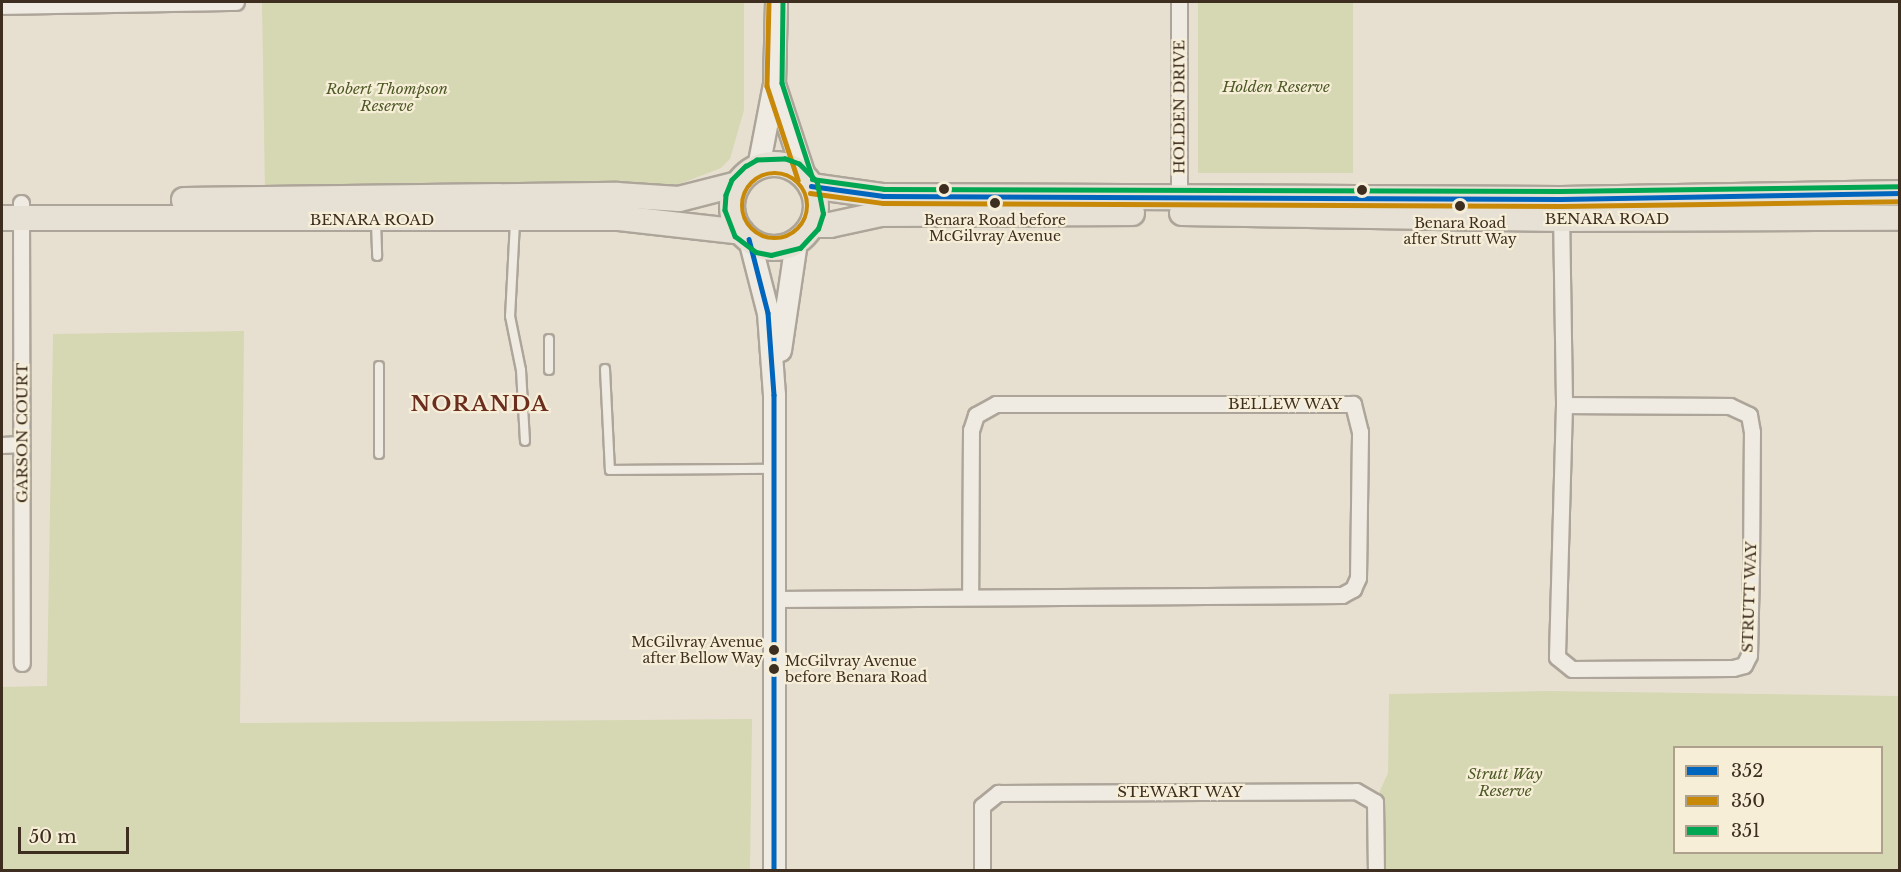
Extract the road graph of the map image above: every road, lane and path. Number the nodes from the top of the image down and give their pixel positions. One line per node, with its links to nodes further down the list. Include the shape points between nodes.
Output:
1 (236, 2): 4 (street)
2 (776, 2): 5 (main road)
3 (1179, 2): 10 (street, HOLDEN DRIVE)
4 (2, 6)
5 (774, 84): 6 (main road); 7 (main road)
6 (758, 167): 7 (main road, via 783,165); 8 (main road)
7 (808, 182): 10 (main road, BENARA ROAD, via 883,196); 16 (main road, via 815,199)
8 (738, 184): 12 (main road, BENARA ROAD, via 680,199 616,195); 17 (main road, via 732,208)
9 (1899, 193): 11 (main road, BENARA ROAD)
10 (1179, 205): 11 (main road, BENARA ROAD); 16 (main road, BENARA ROAD, via 881,214)
11 (1561, 209): 13 (main road, BENARA ROAD); 24 (street, STRUTT WAY)
12 (11, 210): 15 (main road, BENARA ROAD); 26 (street, GARSON COURT)
13 (1899, 218)
14 (515, 219): 15 (main road, BENARA ROAD); 17 (main road, BENARA ROAD, via 619,218); 25 (lane, via 510,316 521,370)
15 (376, 220): 18 (lane)
16 (804, 234): 17 (main road, via 772,248); 23 (main road)
17 (745, 236): 23 (main road, via 768,313)
18 (376, 256)
19 (549, 339): 22 (lane)
20 (379, 366): 28 (lane)
21 (605, 369): 29 (lane, via 610,470)
22 (549, 370)
23 (774, 395): 29 (main road)
24 (1564, 405): 24 (street, STRUTT WAY, via 1557,657 1562,665 1572,669 1733,669 1744,664 1749,655 1751,581 1749,415 1730,406)
25 (525, 441)
26 (21, 444): 27 (street); 32 (street, GARSON COURT)
27 (2, 445)
28 (380, 454)
29 (774, 469): 31 (main road)
30 (970, 597): 30 (street, BELLEW WAY, via 1342,595 1353,589 1358,578 1360,432 1353,404 996,404 976,415 971,430); 31 (street, BELLEW WAY)
31 (774, 599): 33 (main road)
32 (22, 663)
33 (774, 870)
34 (982, 870): 35 (street, STEWART WAY, via 982,806 998,793 1356,791 1375,802)
35 (1376, 870)

